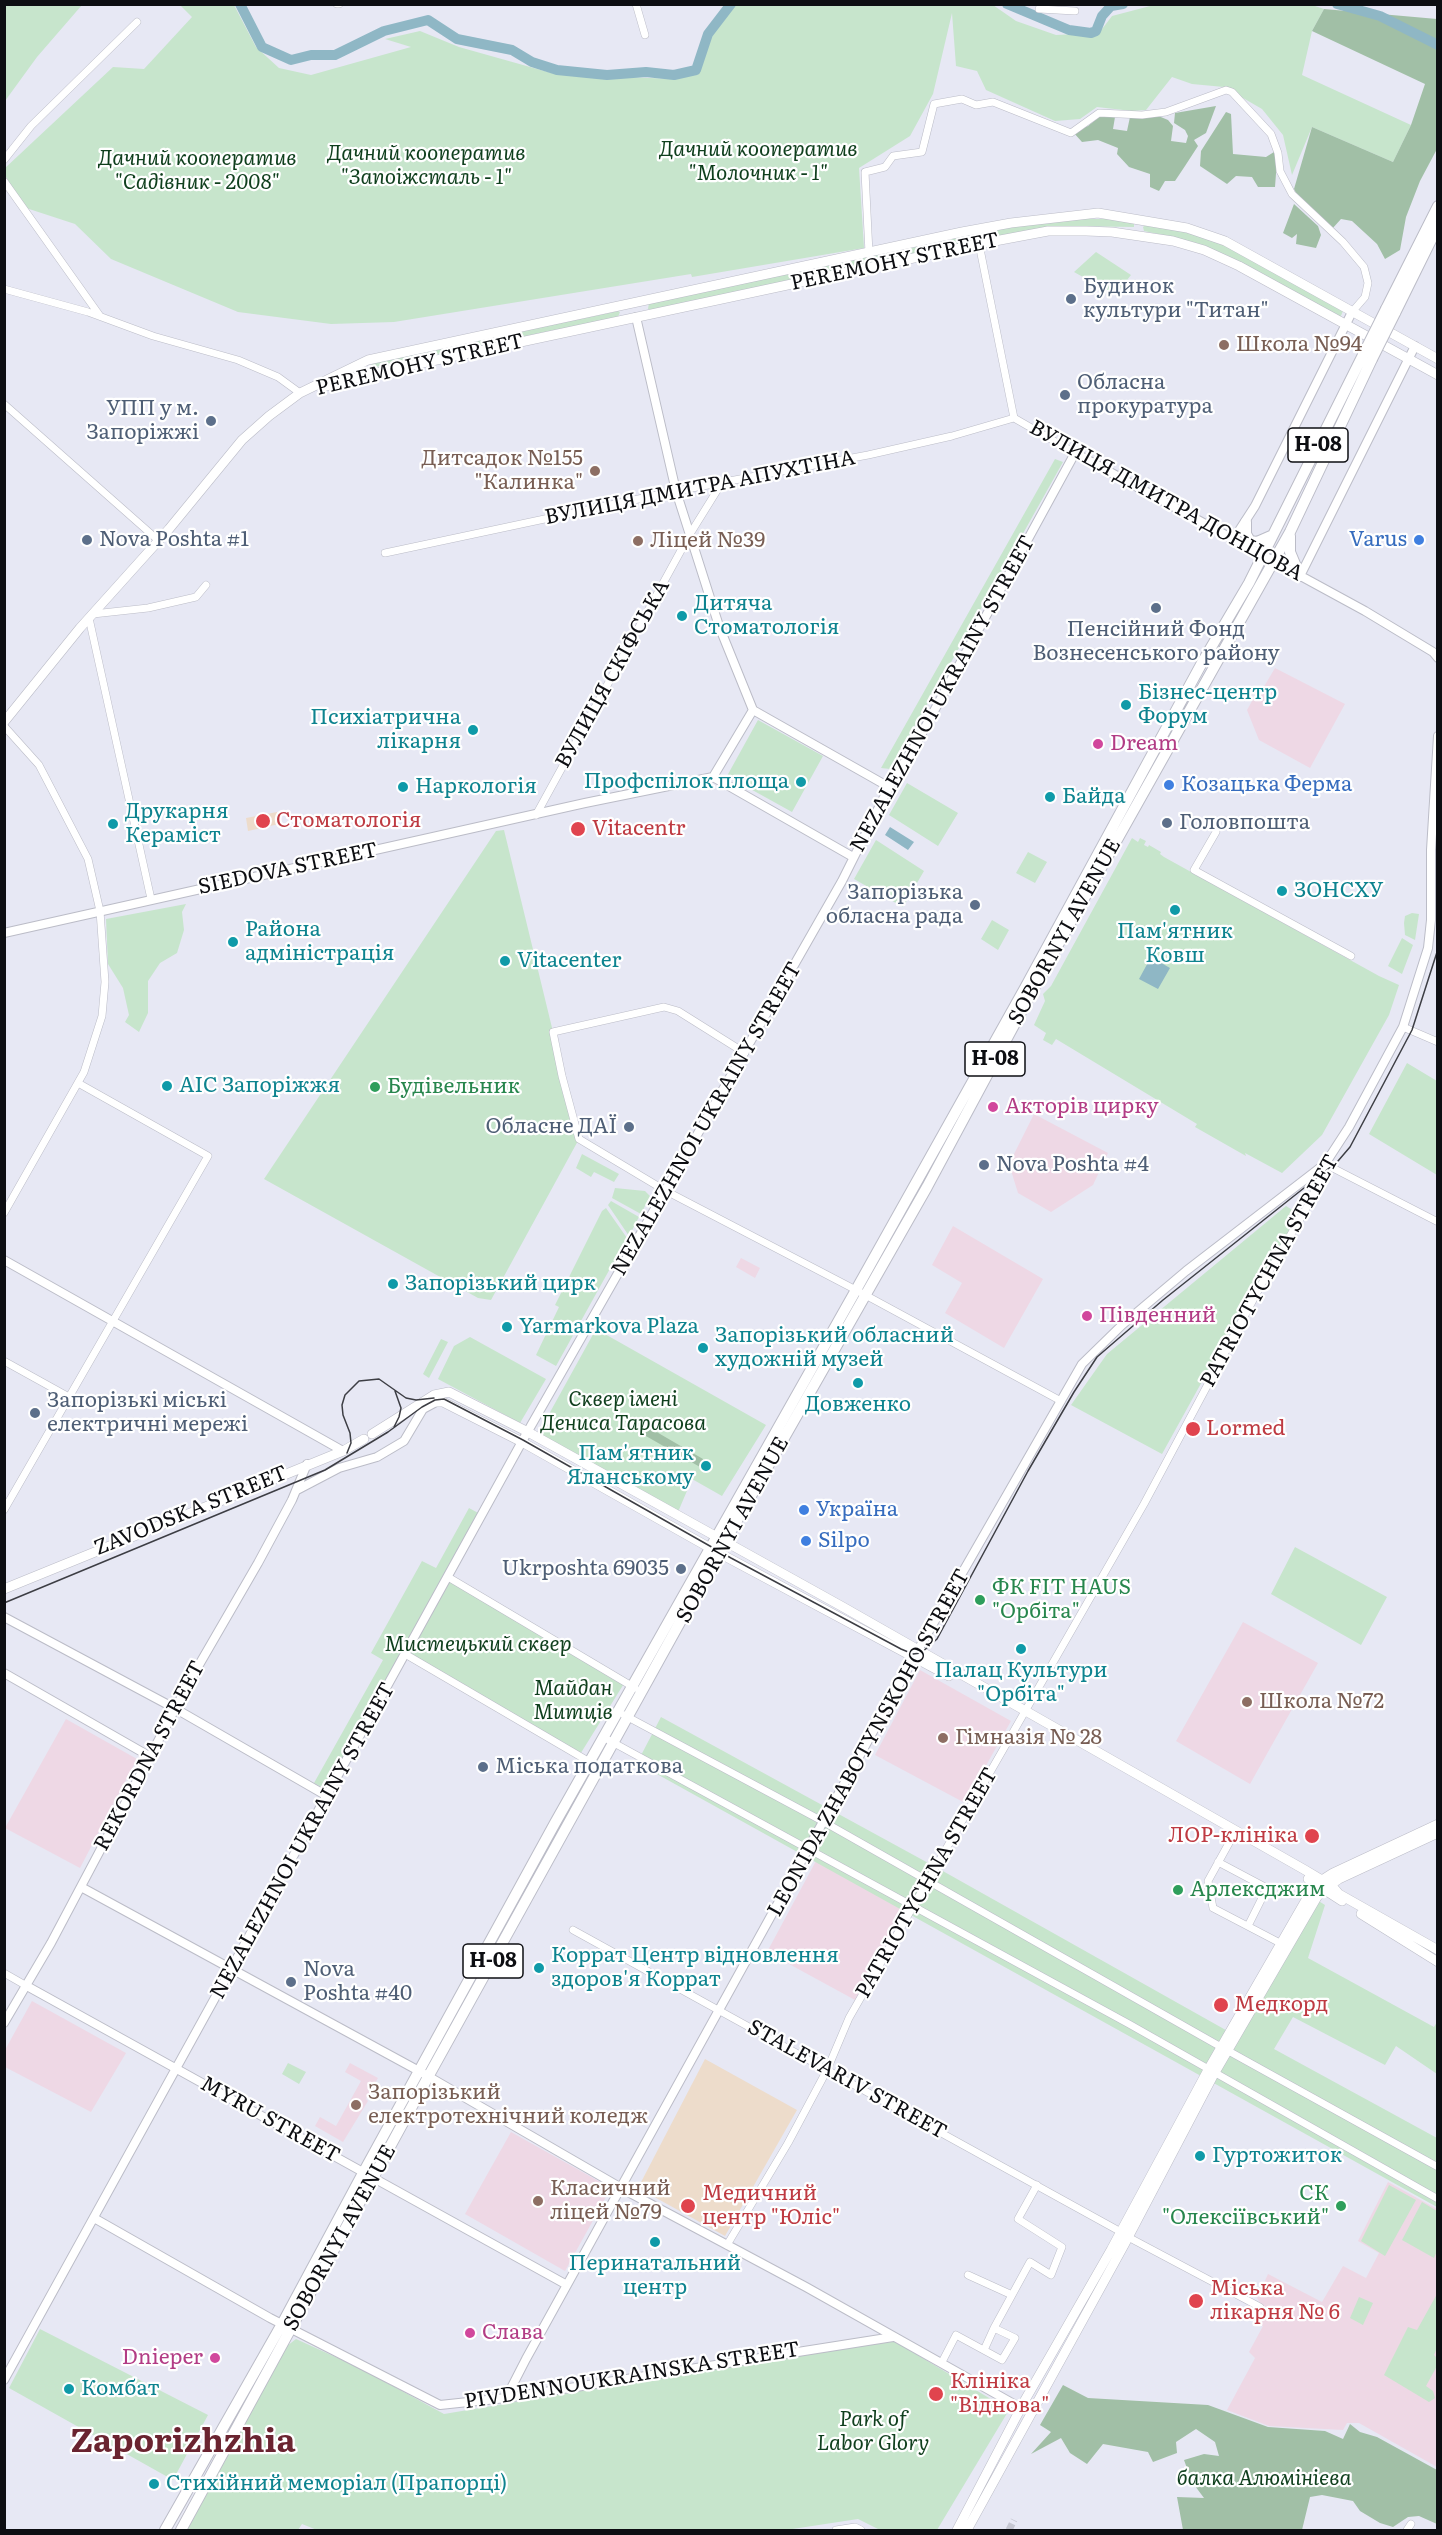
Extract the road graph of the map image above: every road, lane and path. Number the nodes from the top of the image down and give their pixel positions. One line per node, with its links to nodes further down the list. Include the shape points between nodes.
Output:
1 (636, 4): 5 (street)
2 (1073, 8): 3 (street, via 1066,12)
3 (1039, 9)
4 (137, 22): 6 (street, via 31,126)
5 (645, 35)
6 (4, 159)
7 (4, 181): 20 (street)
8 (1437, 206): 18 (main road, Н-08)
9 (1140, 219): 11 (main road); 12 (main road, PEREMOHY STREET, via 1098,213 1061,216); 19 (main road, PEREMOHY STREET, via 1187,228 1225,241)
10 (1437, 226): 18 (main road, Н-08)
11 (1137, 235): 13 (main road, PEREMOHY STREET, via 1048,231); 22 (main road, PEREMOHY STREET, via 1204,250)
12 (941, 237): 14 (main road); 15 (main road, PEREMOHY STREET)
13 (979, 244): 14 (main road, PEREMOHY STREET); 30 (street, ВУЛИЦЯ ДМИТРА ДОНЦОВА)
14 (945, 251): 21 (main road, PEREMOHY STREET)
15 (869, 253): 17 (main road, PEREMOHY STREET); 19 (street, via 865,172 885,167 893,156 922,152 934,104 962,99 976,105 993,102 1071,133 1099,113 1166,112 1226,90 1271,135 1280,171 1292,194 1365,267 1365,297)
16 (4, 289): 20 (street)
17 (633, 303): 21 (main road); 28 (main road, PEREMOHY STREET, via 368,360)
18 (1390, 311): 24 (main road, Н-08, bridge)
19 (1352, 312): 22 (street); 23 (main road, PEREMOHY STREET)
20 (100, 316): 28 (street, via 238,360 278,377)
21 (636, 317): 28 (main road, PEREMOHY STREET); 33 (street, ВУЛИЦЯ СКІФСЬКА)
22 (1344, 325): 25 (main road, PEREMOHY STREET); 34 (street)
23 (1414, 346): 25 (street); 26 (main road, PEREMOHY STREET)
24 (1368, 357): 35 (main road, Н-08); 37 (main road, Н-08)
25 (1408, 358): 27 (main road, PEREMOHY STREET); 44 (street)
26 (1437, 359)
27 (1437, 375)
28 (300, 393): 39 (main road, via 243,440)
29 (4, 404): 39 (street)
30 (1014, 418): 31 (street, ВУЛИЦЯ ДМИТРА ДОНЦОВА); 32 (street, ВУЛИЦЯ ДМИТРА АПУХТІНА, via 868,455)
31 (1075, 453): 38 (street, ВУЛИЦЯ ДМИТРА ДОНЦОВА); 52 (street, NEZALEZHNOI UKRAINY STREET)
32 (726, 481): 33 (street, ВУЛИЦЯ ДМИТРА АПУХТІНА); 36 (street, ВУЛИЦЯ СКІФСЬКА)
33 (676, 491): 36 (street, ВУЛИЦЯ СКІФСЬКА); 41 (street, ВУЛИЦЯ ДМИТРА АПУХТІНА)
34 (1246, 522): 38 (street); 40 (main road)
35 (1290, 532): 43 (main road, SOBORNYI AVENUE / Н-08); 44 (main road, via 1290,552)
36 (690, 534): 48 (street, ВУЛИЦЯ СКІФСЬКА, via 719,626); 53 (street, ВУЛИЦЯ СКІФСЬКА)
37 (1274, 535): 40 (main road); 42 (main road, SOBORNYI AVENUE / Н-08)
38 (1233, 540): 40 (street); 42 (street, ВУЛИЦЯ ДМИТРА ДОНЦОВА)
39 (159, 541): 46 (main road)
40 (1250, 541)
41 (385, 553)
42 (1263, 555): 43 (street, ВУЛИЦЯ ДМИТРА ДОНЦОВА); 54 (main road, SOBORNYI AVENUE / Н-08)
43 (1274, 561): 44 (street, ВУЛИЦЯ ДМИТРА ДОНЦОВА); 54 (main road, SOBORNYI AVENUE / Н-08)
44 (1300, 576): 47 (street, ВУЛИЦЯ ДМИТРА ДОНЦОВА, via 1375,617)
45 (206, 585): 46 (street, via 196,597)
46 (91, 616): 49 (main road); 57 (street)
47 (1437, 658)
48 (753, 710): 51 (street); 52 (street)
49 (4, 724): 58 (street, via 52,786 88,859)
50 (1437, 736): 59 (street, via 1431,850)
51 (713, 777): 53 (street, SIEDOVA STREET); 56 (street)
52 (889, 787): 56 (street, NEZALEZHNOI UKRAINY STREET)
53 (536, 815): 57 (street, SIEDOVA STREET)
54 (1122, 822): 62 (main road, SOBORNYI AVENUE / Н-08); 63 (main road, SOBORNYI AVENUE / Н-08)
55 (1216, 832): 61 (street, via 1194,870)
56 (853, 857): 66 (street, NEZALEZHNOI UKRAINY STREET)
57 (151, 899): 58 (street, SIEDOVA STREET)
58 (100, 911): 60 (street, SIEDOVA STREET); 67 (street, via 105,982 102,1016)
59 (1434, 917): 64 (street, PATRIOTYCHNA STREET)
60 (4, 933)
61 (1351, 956)
62 (1044, 971): 63 (main road); 73 (main road, SOBORNYI AVENUE / Н-08)
63 (1029, 979): 73 (main road, SOBORNYI AVENUE / Н-08)
64 (1403, 1027): 65 (street); 68 (street, PATRIOTYCHNA STREET)
65 (1437, 1042)
66 (745, 1053): 69 (street, NEZALEZHNOI UKRAINY STREET); 69 (street, via 678,1011 664,1007 553,1032 579,1139)
67 (78, 1083): 70 (street); 74 (street, via 208,1156)
68 (1325, 1164): 71 (street); 78 (street, LEONIDA ZHABOTYNSKOHO STREET, via 1122,1325 1082,1364); 99 (street, PATRIOTYCHNA STREET, via 1310,1202)
69 (666, 1191): 73 (street); 79 (street, NEZALEZHNOI UKRAINY STREET)
70 (4, 1213)
71 (1437, 1222)
72 (4, 1260): 74 (street)
73 (861, 1293): 78 (street); 85 (main road, SOBORNYI AVENUE / Н-08)
74 (113, 1320): 76 (street); 81 (street)
75 (4, 1361): 76 (street)
76 (69, 1397): 84 (street)
77 (435, 1399): 79 (main road, ZAVODSKA STREET, via 449,1392); 80 (main road); 81 (main road, ZAVODSKA STREET); 83 (street, via 423,1409 404,1441 377,1457 339,1468)
78 (1061, 1401): 93 (street, LEONIDA ZHABOTYNSKOHO STREET)
79 (528, 1432): 80 (street, NEZALEZHNOI UKRAINY STREET); 85 (main road)
80 (522, 1442): 86 (main road); 87 (street, NEZALEZHNOI UKRAINY STREET)
81 (343, 1451): 82 (main road, ZAVODSKA STREET)
82 (307, 1464): 83 (street, REKORDNA STREET); 88 (main road, ZAVODSKA STREET)
83 (297, 1490): 97 (street, REKORDNA STREET)
84 (4, 1510)
85 (720, 1540): 86 (main road, SOBORNYI AVENUE / Н-08); 93 (main road)
86 (714, 1551): 93 (main road); 95 (main road, SOBORNYI AVENUE / Н-08); 96 (main road, SOBORNYI AVENUE / Н-08)
87 (448, 1577): 92 (street, NEZALEZHNOI UKRAINY STREET); 95 (street)
88 (18, 1582): 89 (main road, ZAVODSKA STREET); 90 (main road, ZAVODSKA STREET)
89 (4, 1583)
90 (4, 1589)
91 (4, 1617): 97 (street)
92 (405, 1654): 104 (street); 106 (street, NEZALEZHNOI UKRAINY STREET)
93 (916, 1654): 99 (main road); 107 (street, LEONIDA ZHABOTYNSKOHO STREET)
94 (4, 1673): 103 (street)
95 (632, 1686): 96 (street); 98 (main road, SOBORNYI AVENUE / Н-08)
96 (643, 1692): 100 (main road, SOBORNYI AVENUE / Н-08)
97 (176, 1709): 103 (street, REKORDNA STREET); 106 (street)
98 (618, 1712): 100 (street); 101 (main road, SOBORNYI AVENUE / Н-08)
99 (1024, 1714): 110 (main road); 113 (street, PATRIOTYCHNA STREET); 114 (main road)
100 (629, 1717): 102 (main road, SOBORNYI AVENUE / Н-08); 107 (street)
101 (603, 1737): 102 (street); 104 (main road, SOBORNYI AVENUE / Н-08)
102 (614, 1744): 105 (main road, SOBORNYI AVENUE / Н-08); 111 (street)
103 (149, 1756): 115 (street, REKORDNA STREET)
104 (590, 1762): 105 (street); 131 (main road, SOBORNYI AVENUE / Н-08)
105 (600, 1768): 131 (main road, SOBORNYI AVENUE / Н-08)
106 (327, 1796): 122 (street, NEZALEZHNOI UKRAINY STREET)
107 (824, 1822): 111 (street, LEONIDA ZHABOTYNSKOHO STREET); 113 (street)
108 (1437, 1824): 114 (main road)
109 (1437, 1833): 114 (main road)
110 (1234, 1834): 112 (street); 114 (main road)
111 (809, 1849): 116 (street); 125 (street, LEONIDA ZHABOTYNSKOHO STREET)
112 (1218, 1862): 117 (street, via 1208,1881 1213,1908); 117 (street, via 1267,1888)
113 (930, 1881): 116 (street, PATRIOTYCHNA STREET); 127 (street)
114 (1323, 1885): 119 (main road, via 1310,1893); 120 (main road); 121 (main road); 127 (main road)
115 (81, 1887): 122 (street); 124 (street, REKORDNA STREET)
116 (915, 1906): 129 (street, PATRIOTYCHNA STREET, via 849,2018); 130 (street)
117 (1248, 1926): 119 (street)
118 (573, 1930): 125 (street, STALEVARIV STREET)
119 (1280, 1943): 127 (main road)
120 (1437, 1950)
121 (1437, 1962)
122 (233, 1968): 128 (street, NEZALEZHNOI UKRAINY STREET); 131 (street)
123 (4, 1973): 124 (street, MYRU STREET)
124 (25, 1985): 126 (street, REKORDNA STREET); 128 (street, MYRU STREET)
125 (719, 2010): 129 (street, STALEVARIV STREET); 136 (street, LEONIDA ZHABOTYNSKOHO STREET)
126 (4, 2023)
127 (1225, 2049): 130 (main road); 132 (street)
128 (177, 2068): 133 (street, MYRU STREET); 138 (street, NEZALEZHNOI UKRAINY STREET)
129 (827, 2070): 135 (street, STALEVARIV STREET); 140 (street, PATRIOTYCHNA STREET)
130 (1211, 2072): 137 (street); 139 (main road)
131 (423, 2074): 133 (main road, SOBORNYI AVENUE / Н-08); 134 (main road, SOBORNYI AVENUE / Н-08); 136 (street)
132 (1437, 2167)
133 (363, 2173): 134 (street, MYRU STREET); 145 (main road, SOBORNYI AVENUE / Н-08)
134 (373, 2178): 142 (street, MYRU STREET); 145 (main road, SOBORNYI AVENUE / Н-08)
135 (1037, 2185): 139 (street, STALEVARIV STREET); 143 (street, via 1018,2219 1062,2247 1051,2275 1030,2262)
136 (621, 2188): 140 (street); 142 (street, LEONIDA ZHABOTYNSKOHO STREET)
137 (1437, 2199)
138 (94, 2218): 145 (street, PIVDENNOUKRAINSKA STREET); 150 (street, NEZALEZHNOI UKRAINY STREET)
139 (1124, 2235): 144 (street, STALEVARIV STREET); 152 (main road); 153 (main road)
140 (728, 2245): 147 (street)
141 (968, 2275): 143 (street)
142 (567, 2285): 151 (street, LEONIDA ZHABOTYNSKOHO STREET)
143 (1012, 2295): 146 (street)
144 (1260, 2307)
145 (286, 2326): 151 (street, PIVDENNOUKRAINSKA STREET, via 441,2405); 154 (main road, SOBORNYI AVENUE / Н-08); 155 (main road, SOBORNYI AVENUE / Н-08)
146 (994, 2328): 148 (street); 148 (street, via 1015,2338 1002,2360)
147 (893, 2337): 149 (street); 151 (street, PIVDENNOUKRAINSKA STREET)
148 (984, 2350): 149 (street, via 956,2335)
149 (942, 2362): 152 (street)
150 (4, 2380)
151 (506, 2398)
152 (1021, 2408): 153 (main road); 158 (main road)
153 (1030, 2413): 159 (main road)
154 (165, 2530)
155 (181, 2530)
156 (836, 2530): 157 (street)
157 (861, 2530)
158 (957, 2530)
159 (967, 2530)

